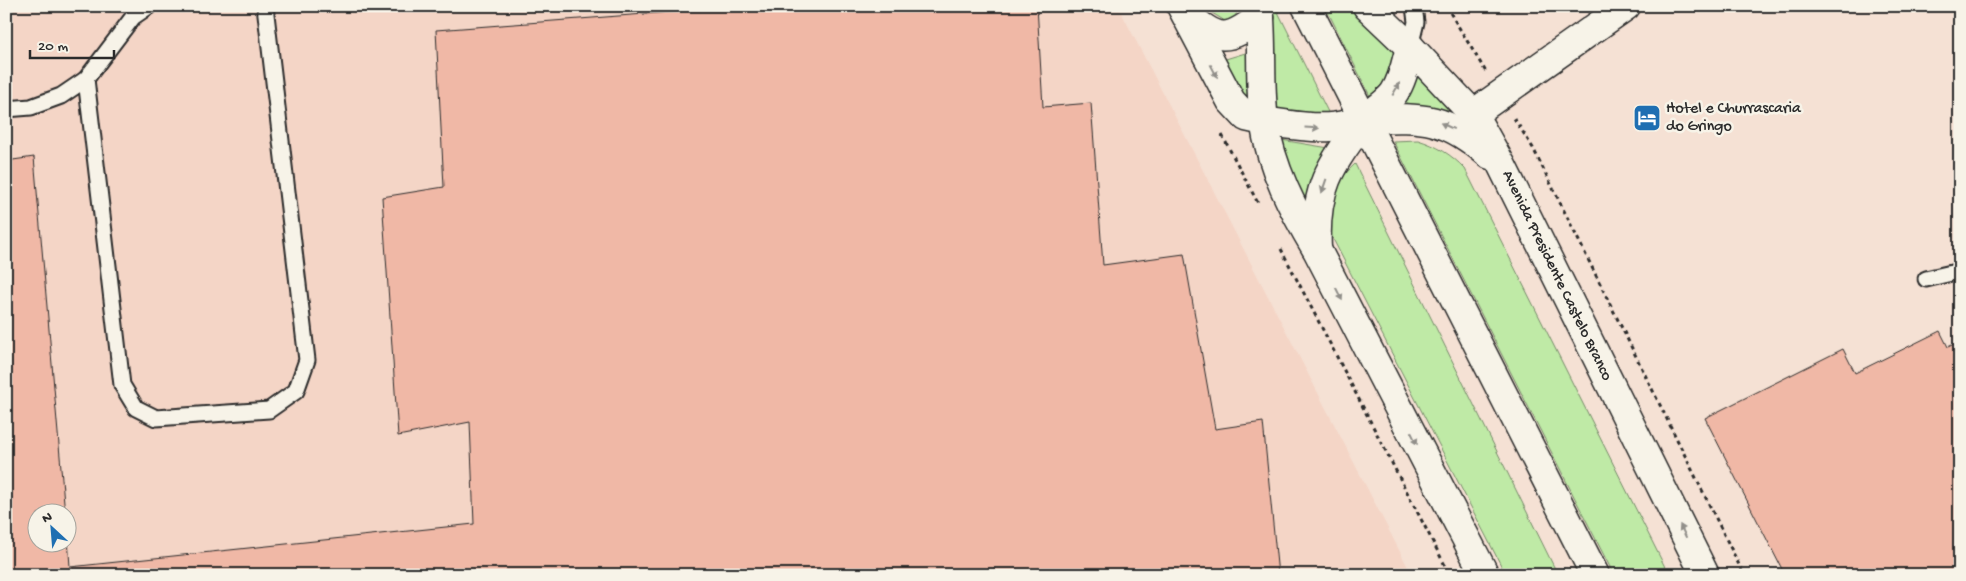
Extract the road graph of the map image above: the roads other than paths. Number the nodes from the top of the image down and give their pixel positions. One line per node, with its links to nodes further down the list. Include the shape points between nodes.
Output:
1 (149, 6): 10 (lane, via 132,17)
2 (265, 6): 10 (lane, via 307,360 296,390 269,410 156,418 136,408 122,385)
3 (1306, 6): 13 (main road)
4 (1366, 6): 9 (main road, Avenida Presidente Castelo Branco)
5 (1414, 6): 9 (lane, via 1416,22)
6 (1626, 6): 12 (main road)
7 (1182, 10): 8 (main road, via 1205,30 1222,37 1240,32); 14 (main road, one-way to 14, via 1235,107 1246,117)
8 (1259, 12): 14 (main road)
9 (1410, 47): 12 (main road, Avenida Presidente Castelo Branco); 13 (main road, one-way to 9, via 1394,95)
10 (86, 79): 11 (lane, via 61,96 31,107)
11 (6, 109)
12 (1473, 114): 15 (main road, Avenida Presidente Castelo Branco)
13 (1365, 119): 14 (main road, one-way to 13, via 1331,129); 15 (main road, one-way to 13, via 1469,137 1442,123 1409,118); 16 (main road, one-way to 16, via 1328,172 1316,219); 20 (main road)
14 (1264, 121): 16 (main road, via 1279,178)
15 (1500, 164): 21 (main road, Avenida Presidente Castelo Branco, one-way to 15)
16 (1317, 250): 19 (main road, one-way to 19)
17 (1960, 271): 18 (lane)
18 (1926, 278)
19 (1485, 575)
20 (1596, 575)
21 (1704, 575)

